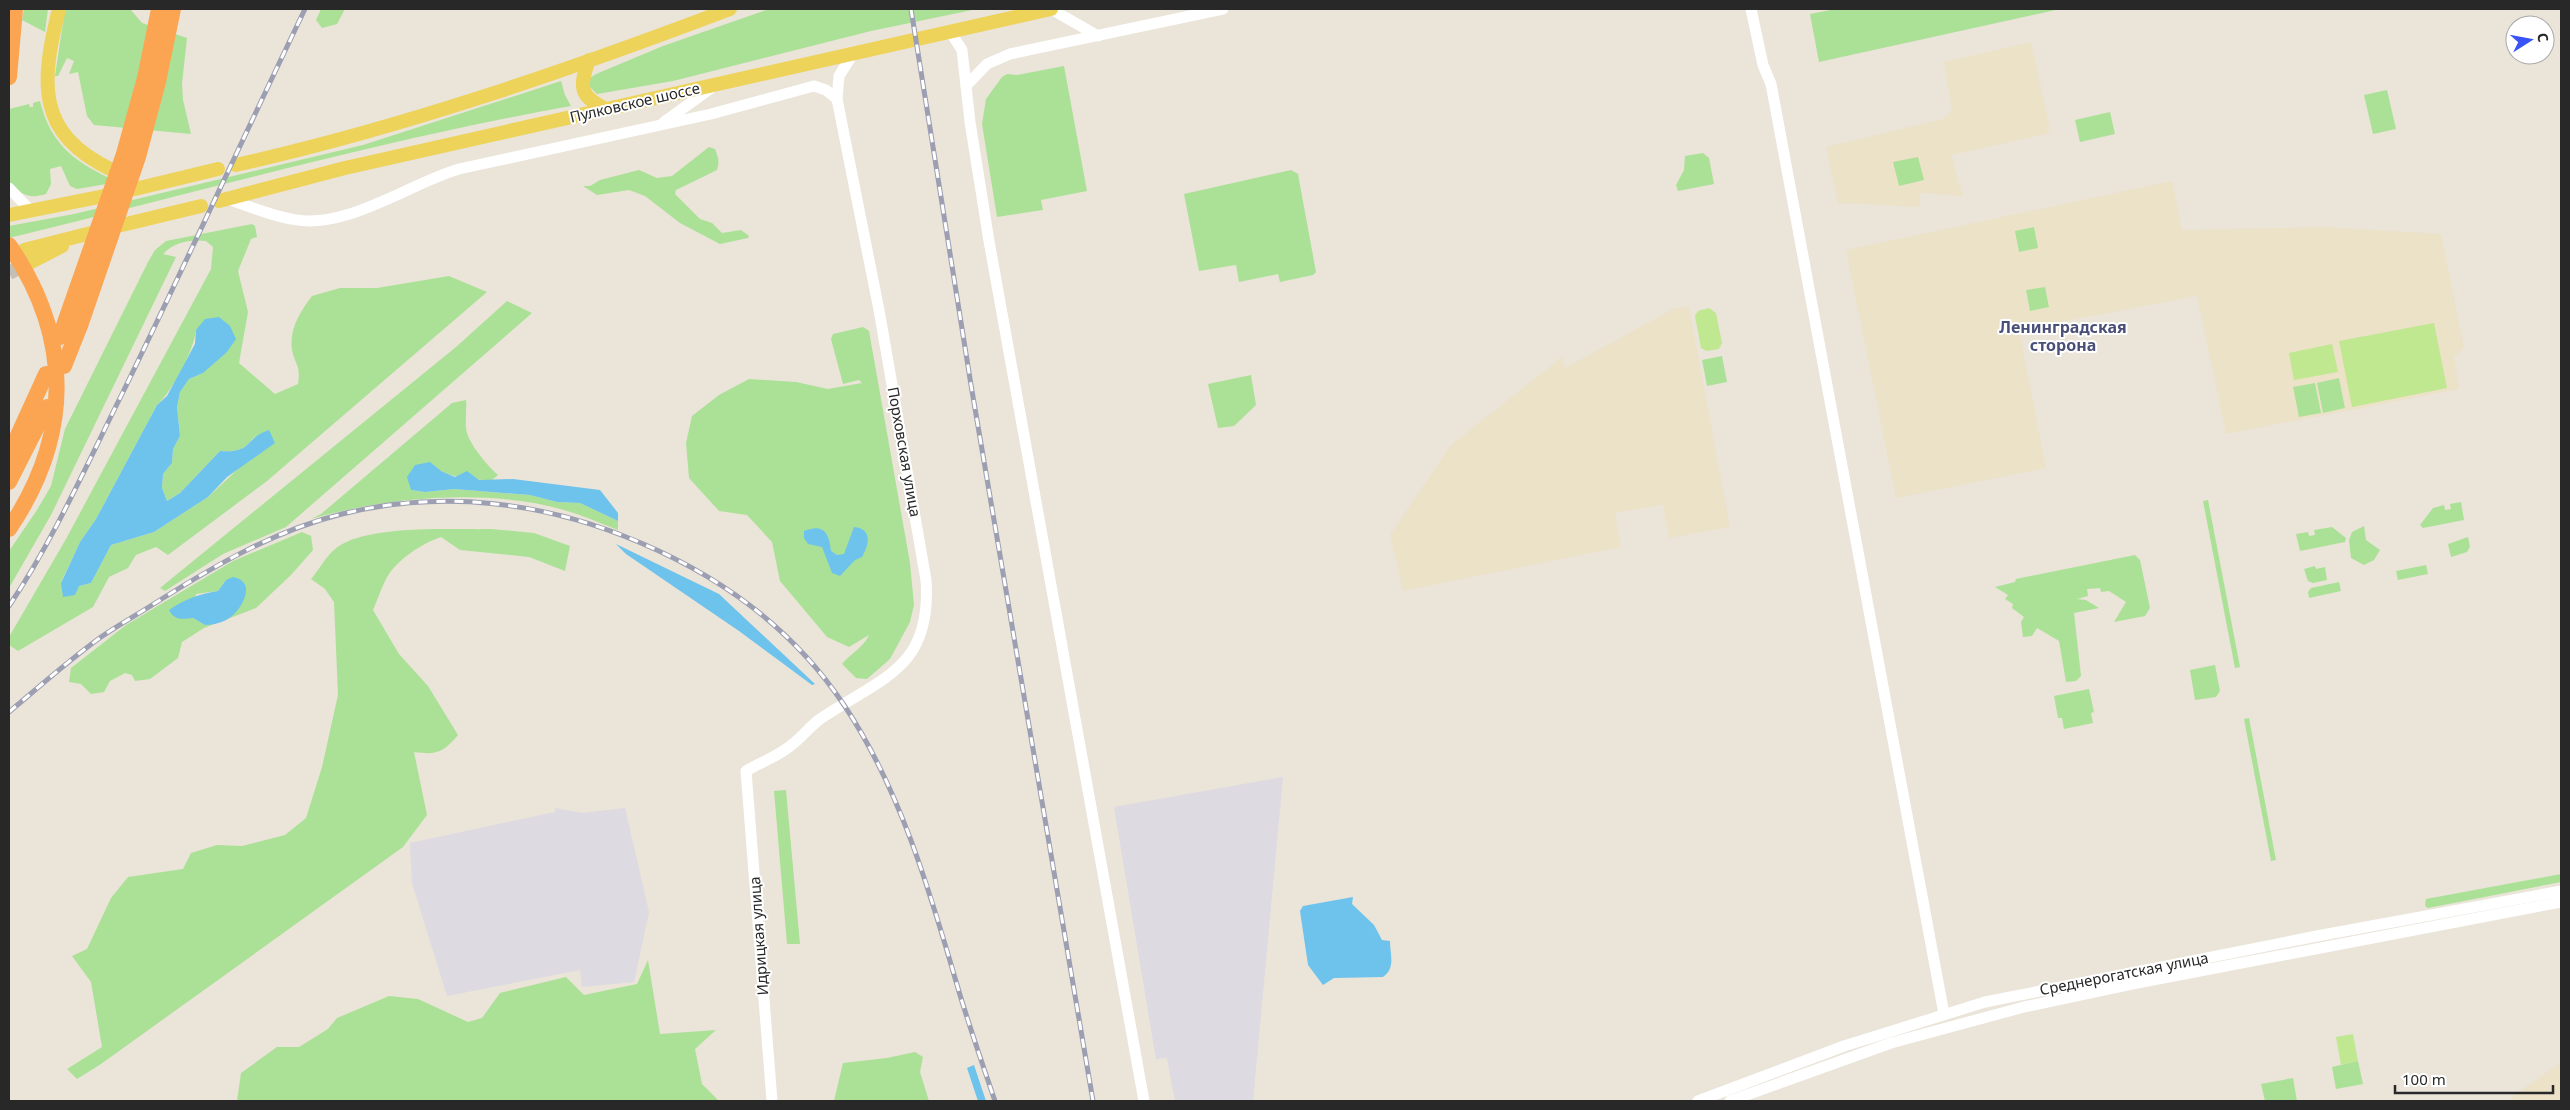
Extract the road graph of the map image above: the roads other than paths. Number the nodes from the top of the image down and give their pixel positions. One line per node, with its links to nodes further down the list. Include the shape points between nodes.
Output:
1 (59, 9): 21 (main road, via 48,63 50,105 60,129 74,147)
2 (159, 9): 32 (highway, via 145,78)
3 (173, 9): 32 (highway, via 149,120)
4 (730, 9): 12 (main road)
5 (1051, 9): 9 (main road, Пулковское шоссе); 10 (street)
6 (1223, 9): 10 (street)
7 (1751, 9): 43 (street, via 1763,65 1771,84 1803,250)
8 (14, 12): 13 (highway)
9 (947, 32): 11 (main road, Пулковское шоссе); 15 (street, via 962,50)
10 (1098, 36): 15 (street, via 998,58 978,71)
11 (854, 52): 14 (main road, Пулковское шоссе); 16 (street, Порховская улица, via 838,76)
12 (589, 60): 17 (main road, via 583,89 593,103); 19 (main road, via 397,123)
13 (9, 77)
14 (715, 85): 17 (main road, Пулковское шоссе); 18 (street)
15 (966, 86): 45 (street, via 989,241)
16 (837, 100): 18 (street, via 826,90 814,86); 40 (street, Порховская улица, via 881,320 926,580 927,614 923,630 900,668 878,685 820,719 785,751)
17 (606, 109): 25 (main road, Пулковское шоссе, via 345,168)
18 (661, 124): 25 (street, via 459,169 429,178 384,202 323,219 292,220)
19 (236, 165)
20 (218, 169): 22 (main road)
21 (112, 170)
22 (140, 186)
23 (9, 188): 27 (street)
24 (104, 196): 27 (main road)
25 (224, 200)
26 (202, 206): 29 (main road)
27 (32, 211): 28 (main road)
28 (9, 215)
29 (122, 225)
30 (88, 234): 31 (main road)
31 (21, 252): 39 (highway, via 50,332 59,382 46,456 26,504)
32 (75, 321): 33 (highway); 34 (highway)
33 (60, 337)
34 (64, 366)
35 (46, 374): 37 (highway)
36 (47, 407): 38 (highway)
37 (9, 455)
38 (9, 482)
39 (9, 529)
40 (746, 771): 44 (street, Идрицкая улица)
41 (2561, 891): 43 (street, Среднерогатская улица, via 2129,973 1985,1002)
42 (2561, 902): 47 (street, Среднерогатская улица, via 2024,1007 1891,1043)
43 (1944, 1014): 46 (street, Среднерогатская улица, via 1844,1046)
44 (772, 1101)
45 (1144, 1101)
46 (1698, 1101)
47 (1730, 1101)

